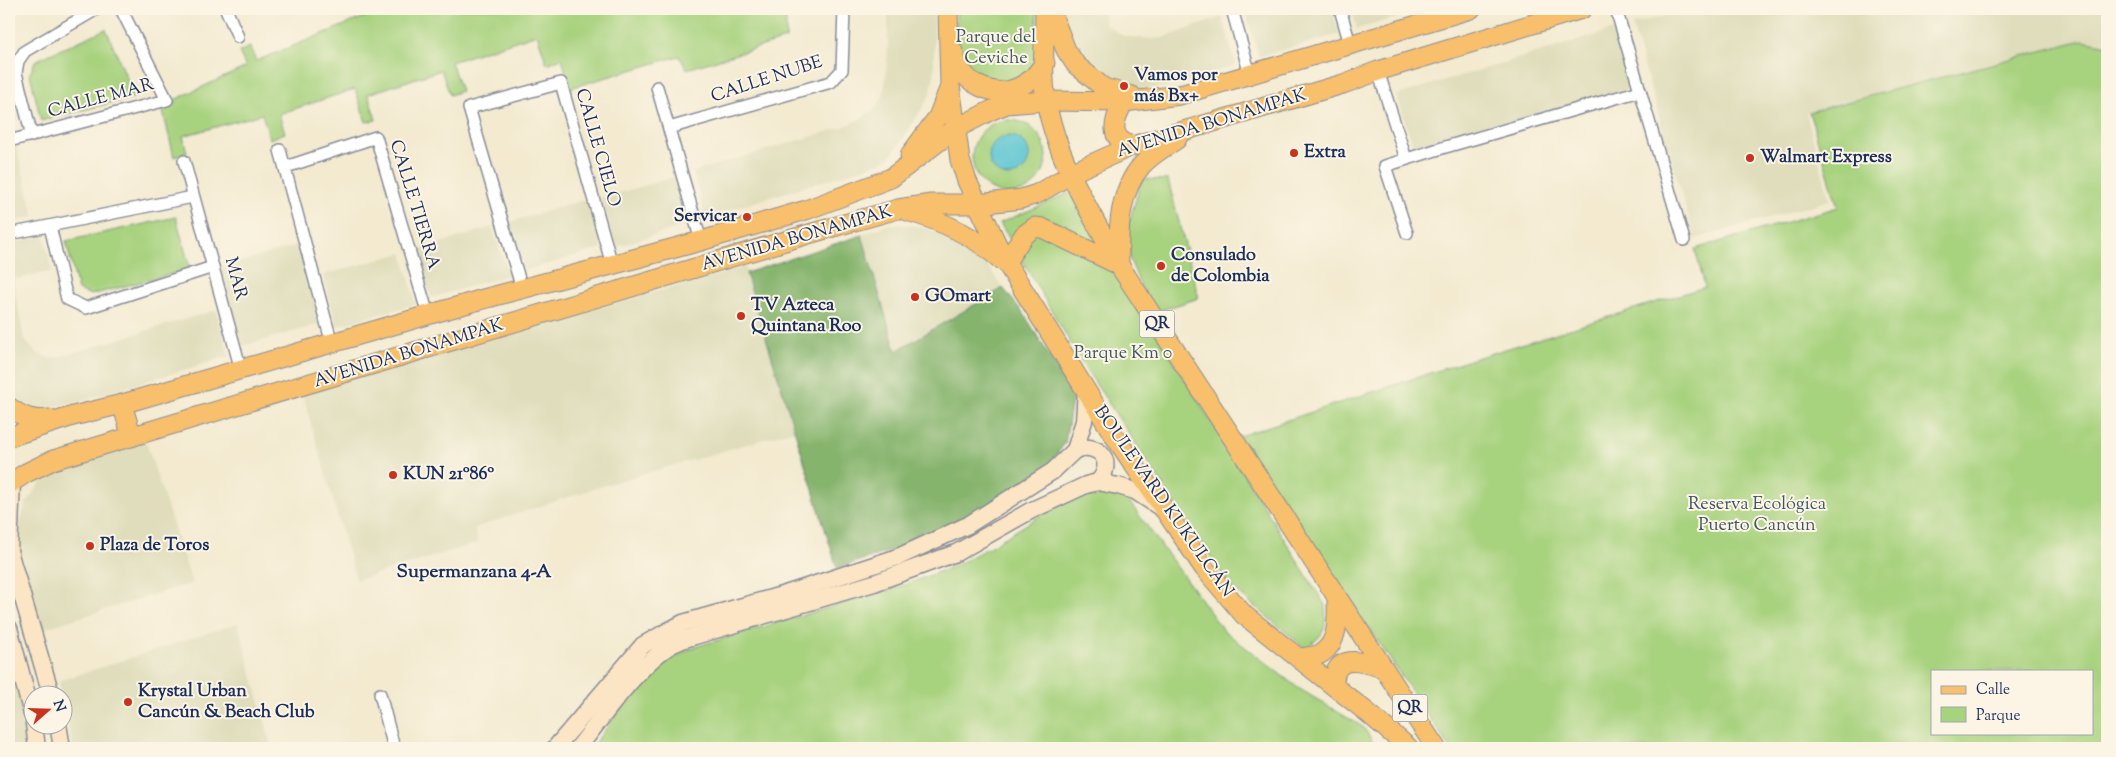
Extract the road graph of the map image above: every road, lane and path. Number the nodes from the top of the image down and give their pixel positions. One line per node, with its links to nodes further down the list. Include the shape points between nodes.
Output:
1 (97, 9): 32 (street, CALLE MAR, via 25,50 18,61 16,73)
2 (121, 9): 32 (street, CALLE MAR, via 166,100)
3 (226, 9): 15 (street)
4 (844, 9): 29 (street, CALLE NUBE, via 842,70 830,82)
5 (948, 9): 14 (main road)
6 (1045, 9): 17 (main road)
7 (1050, 9): 23 (main road, via 1066,50 1079,67 1104,88)
8 (1232, 9): 19 (street)
9 (1340, 9): 16 (street)
10 (1471, 9): 13 (main road, AVENIDA BONAMPAK)
11 (1582, 9): 18 (main road, AVENIDA BONAMPAK)
12 (1616, 9): 22 (street)
13 (1451, 11): 16 (main road, AVENIDA BONAMPAK)
14 (948, 31): 17 (main road, via 961,72 987,90 1006,91 1019,87 1033,78); 20 (main road)
15 (238, 37)
16 (1350, 44): 19 (main road, AVENIDA BONAMPAK)
17 (1045, 63): 24 (main road)
18 (1378, 71): 31 (main road, AVENIDA BONAMPAK); 37 (street)
19 (1250, 76): 23 (main road, AVENIDA BONAMPAK)
20 (950, 85): 30 (main road); 42 (main road, via 938,117)
21 (657, 87): 29 (street)
22 (1640, 91): 37 (street); 55 (street)
23 (1148, 100): 26 (main road, AVENIDA BONAMPAK)
24 (1046, 101): 25 (main road, AVENIDA BONAMPAK); 26 (main road, AVENIDA BONAMPAK); 28 (main road)
25 (1021, 102): 27 (main road, AVENIDA BONAMPAK, via 1007,104); 28 (main road, via 1047,118)
26 (1124, 102): 34 (main road, via 1114,125 1121,141)
27 (980, 116): 30 (main road, AVENIDA BONAMPAK); 38 (main road, via 966,139)
28 (1053, 127): 35 (main road)
29 (669, 128): 56 (street)
30 (955, 130): 38 (main road); 42 (main road, AVENIDA BONAMPAK)
31 (1190, 130): 34 (main road, AVENIDA BONAMPAK); 60 (main road, via 1151,156 1135,175 1121,213)
32 (32, 136): 33 (street, CALLE MAR)
33 (9, 141)
34 (1132, 146): 41 (main road, AVENIDA BONAMPAK)
35 (1060, 148): 41 (main road); 44 (main road, via 1058,161)
36 (280, 150): 40 (street)
37 (1406, 159): 53 (street, via 1385,166)
38 (960, 160): 43 (main road)
39 (184, 161): 45 (street)
40 (286, 167): 63 (street, CALLE TIERRA, via 376,137); 64 (street)
41 (1071, 174): 44 (main road, AVENIDA BONAMPAK); 60 (main road, QR)
42 (891, 178): 49 (main road, AVENIDA BONAMPAK)
43 (967, 181): 46 (main road); 47 (main road, BOULEVARD KUKULCÁN)
44 (1045, 189): 46 (main road, AVENIDA BONAMPAK)
45 (193, 197): 50 (street); 61 (street, MAR)
46 (1005, 202): 47 (main road, AVENIDA BONAMPAK)
47 (978, 204): 48 (main road, AVENIDA BONAMPAK, via 932,204); 58 (main road, BOULEVARD KUKULCÁN / QR)
48 (898, 209): 52 (main road, AVENIDA BONAMPAK); 58 (main road, via 951,226)
49 (806, 210): 51 (main road, AVENIDA BONAMPAK); 52 (main road, via 802,224)
50 (50, 226): 54 (street); 61 (street, via 67,299 86,308)
51 (744, 229): 56 (main road, AVENIDA BONAMPAK); 57 (main road, via 752,231 758,239)
52 (812, 233): 57 (main road, AVENIDA BONAMPAK)
53 (1407, 233)
54 (9, 234)
55 (1684, 240)
56 (701, 241): 59 (main road, AVENIDA BONAMPAK)
57 (752, 252): 71 (main road, AVENIDA BONAMPAK)
58 (1007, 263): 60 (main road, via 1024,235 1035,227); 66 (main road, BOULEVARD KUKULCÁN / QR)
59 (612, 265): 62 (main road, AVENIDA BONAMPAK); 62 (street, CALLE CIELO, via 561,83 469,108)
60 (1119, 265): 76 (main road, QR)
61 (213, 267): 65 (street, MAR)
62 (522, 289): 63 (main road, AVENIDA BONAMPAK)
63 (428, 315): 64 (main road, AVENIDA BONAMPAK)
64 (332, 344): 65 (main road, AVENIDA BONAMPAK)
65 (241, 370): 67 (main road, AVENIDA BONAMPAK)
66 (1086, 390): 72 (street, via 1084,420); 75 (main road, BOULEVARD KUKULCÁN / QR)
67 (122, 404): 69 (main road, AVENIDA BONAMPAK); 71 (main road)
68 (9, 407): 69 (main road, via 20,416 35,421)
69 (73, 416): 70 (main road, AVENIDA BONAMPAK)
70 (9, 437)
71 (132, 437): 73 (main road, AVENIDA BONAMPAK, via 53,460)
72 (1075, 450): 74 (street, via 1083,447 1100,452 1106,468); 90 (street, via 1053,471 968,524 898,557 782,596 683,622 643,645)
73 (10, 479): 77 (street, via 9,551)
74 (1098, 482): 75 (street, via 1135,491); 91 (street, via 1044,504 956,553 874,583 672,644 653,658)
75 (1166, 512): 79 (main road, BOULEVARD KUKULCÁN / QR, via 1204,568 1244,615)
76 (1337, 597): 79 (main road, via 1335,634 1331,644 1322,654); 80 (main road, QR)
77 (28, 616): 78 (street, via 19,615); 82 (street)
78 (9, 626): 81 (street)
79 (1299, 658): 83 (main road, BOULEVARD KUKULCÁN / QR)
80 (1383, 668): 83 (main road, via 1353,660 1344,663 1334,677); 93 (main road, QR)
81 (24, 684)
82 (48, 684)
83 (1334, 686): 92 (main road, BOULEVARD KUKULCÁN / QR)
84 (380, 694): 89 (street)
85 (35, 734): 87 (street)
86 (60, 734): 88 (street)
87 (37, 748)
88 (62, 748)
89 (394, 748)
90 (555, 748)
91 (578, 748)
92 (1409, 748)
93 (1436, 748)

